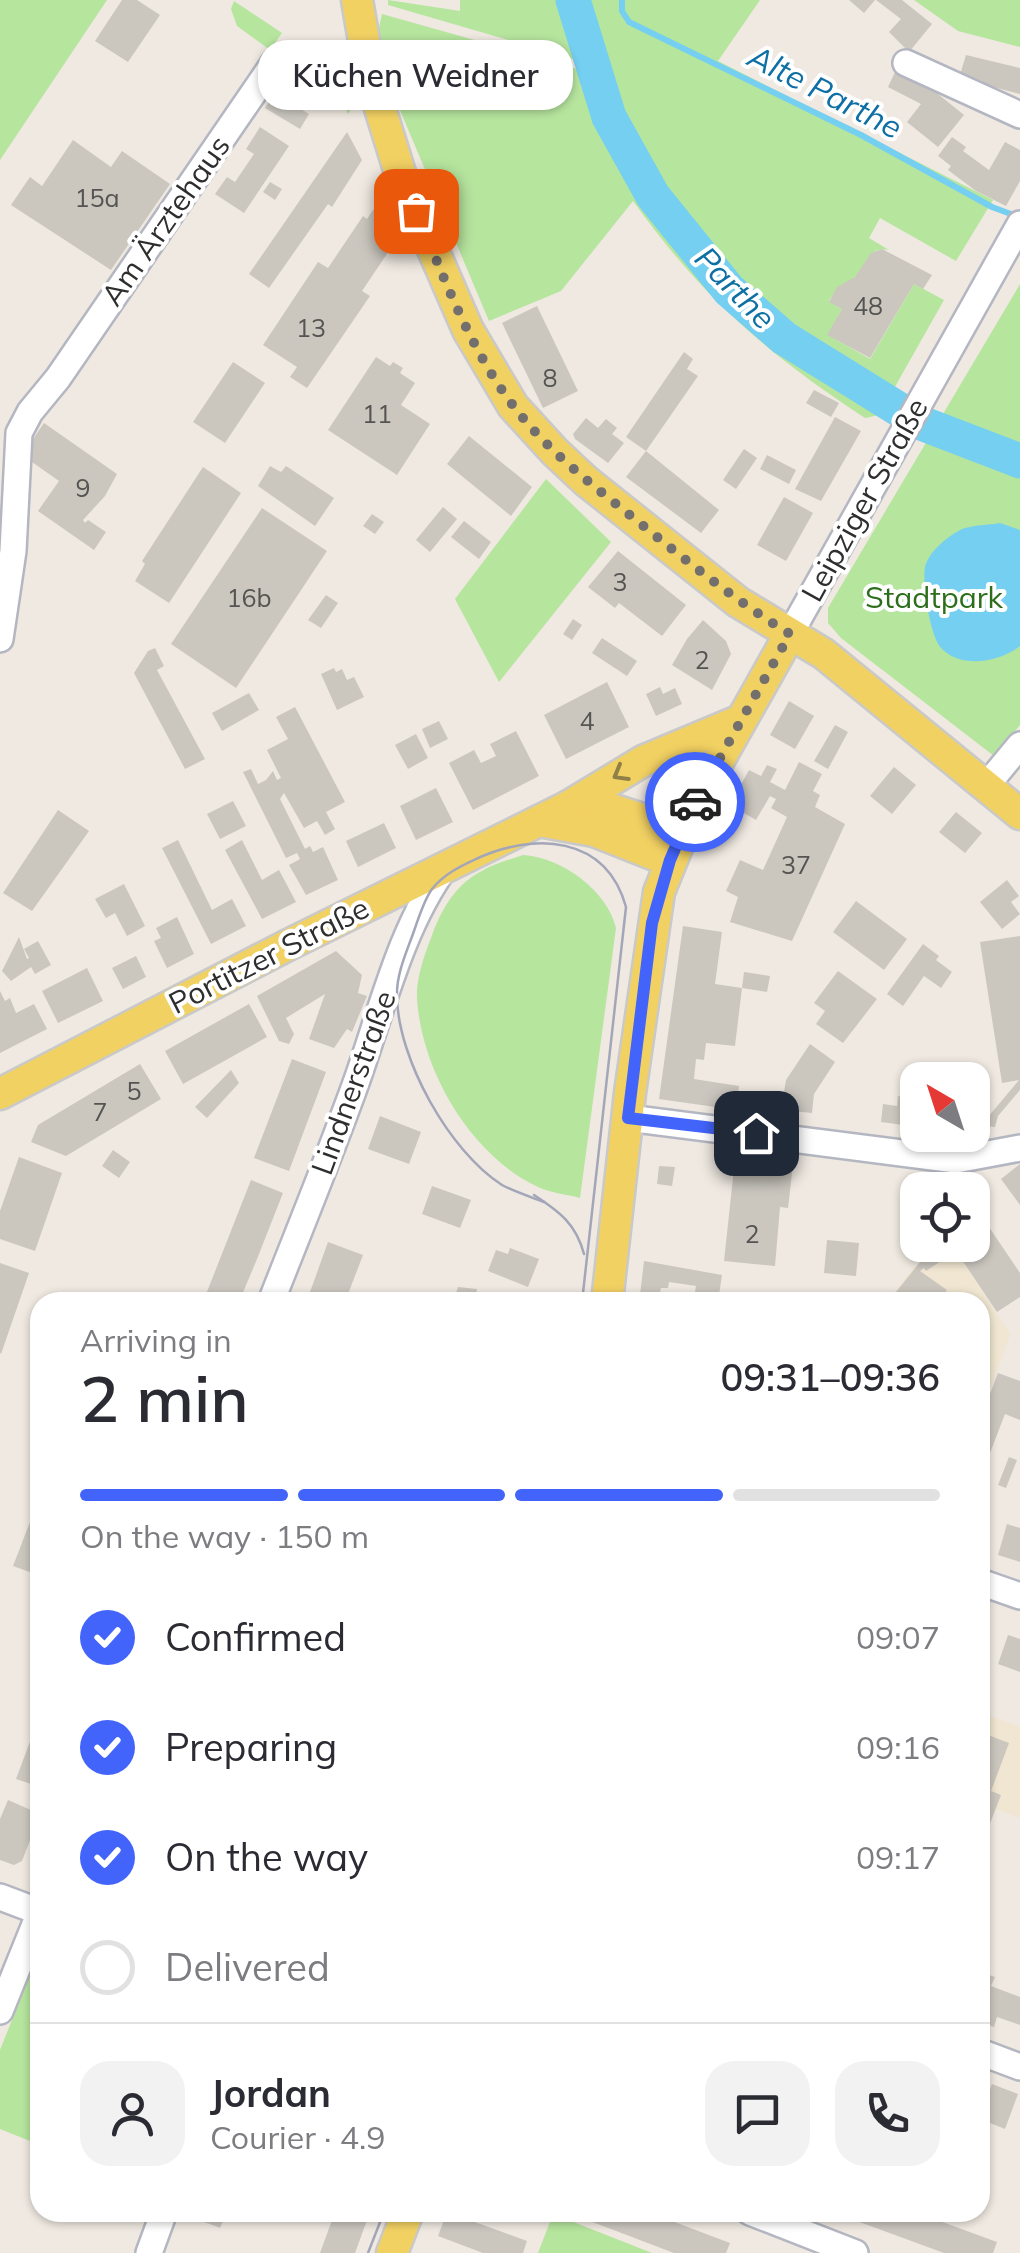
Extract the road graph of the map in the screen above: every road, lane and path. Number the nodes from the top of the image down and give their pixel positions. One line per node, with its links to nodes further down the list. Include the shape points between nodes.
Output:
1 (357, 0): 6 (main road, via 370,76 401,176 468,330 514,406 586,481 738,602)
2 (274, 63): 7 (street, Am Ärztehaus, via 19,433)
3 (906, 63): 4 (street)
4 (1020, 115)
5 (1018, 227): 6 (street, Leipziger Straße)
6 (790, 634): 8 (main road, Leipziger Straße); 10 (main road, via 832,660)
7 (0, 639)
8 (741, 720): 11 (main road, Portitzer Straße, one-way to 11, via 643,761); 13 (main road, Leipziger Straße)
9 (1020, 744): 10 (street)
10 (986, 786): 12 (main road)
11 (553, 814): 13 (main road, Portitzer Straße, via 608,808); 14 (main road); 15 (main road, Portitzer Straße)
12 (1020, 814)
13 (682, 832): 14 (main road, Leipziger Straße)
14 (670, 860): 17 (main road, Leipziger Straße, via 652,923)
15 (445, 867): 16 (main road, Portitzer Straße); 19 (street, Lindnerstraße, via 405,943)
16 (0, 1094)
17 (628, 1118): 18 (street, via 956,1160); 20 (main road, Leipziger Straße)
18 (1020, 1148)
19 (275, 1292)
20 (608, 1292)
21 (990, 1586): 22 (street)
22 (1020, 1596)
23 (0, 1897): 24 (street)
24 (30, 1908)
25 (30, 1937): 26 (street)
26 (0, 2011)
27 (990, 2056): 28 (street)
28 (1020, 2067)
29 (161, 2222): 32 (street)
30 (404, 2222): 33 (main road)
31 (779, 2222): 34 (street)
32 (150, 2253)
33 (392, 2253)
34 (855, 2253)

